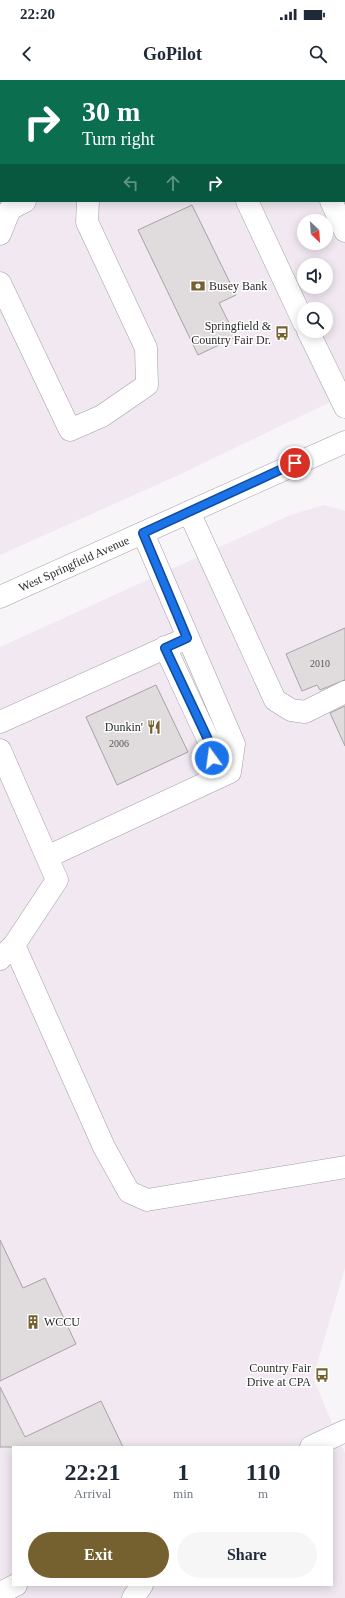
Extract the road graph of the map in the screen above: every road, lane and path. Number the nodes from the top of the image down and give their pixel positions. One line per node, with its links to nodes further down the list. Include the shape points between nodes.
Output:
1 (88, 202): 7 (main road, via 86,222 146,348 147,385 102,416 70,430)
2 (247, 202): 8 (main road)
3 (331, 202): 5 (main road)
4 (12, 204): 6 (main road)
5 (345, 231)
6 (0, 234)
7 (0, 283)
8 (297, 308)
9 (311, 338): 10 (main road)
10 (345, 407)
11 (345, 442): 12 (main road, West Springfield Avenue)
12 (189, 512): 13 (main road, West Springfield Avenue); 17 (main road, via 275,700 292,710 305,712)
13 (143, 533): 14 (main road, West Springfield Avenue); 15 (main road)
14 (0, 598)
15 (187, 638): 16 (main road); 20 (main road, via 234,744 230,772)
16 (165, 648): 18 (main road); 20 (main road, via 212,748 213,768)
17 (345, 692)
18 (0, 722)
19 (0, 750): 21 (main road)
20 (207, 782): 21 (main road)
21 (47, 857): 22 (main road, via 57,880)
22 (7, 952): 23 (main road, via 129,1192 147,1200)
23 (345, 1167)
24 (345, 1431): 25 (main road)
25 (314, 1446)
26 (14, 1586): 28 (main road)
27 (141, 1586): 29 (main road)
28 (0, 1593)
29 (133, 1598)

